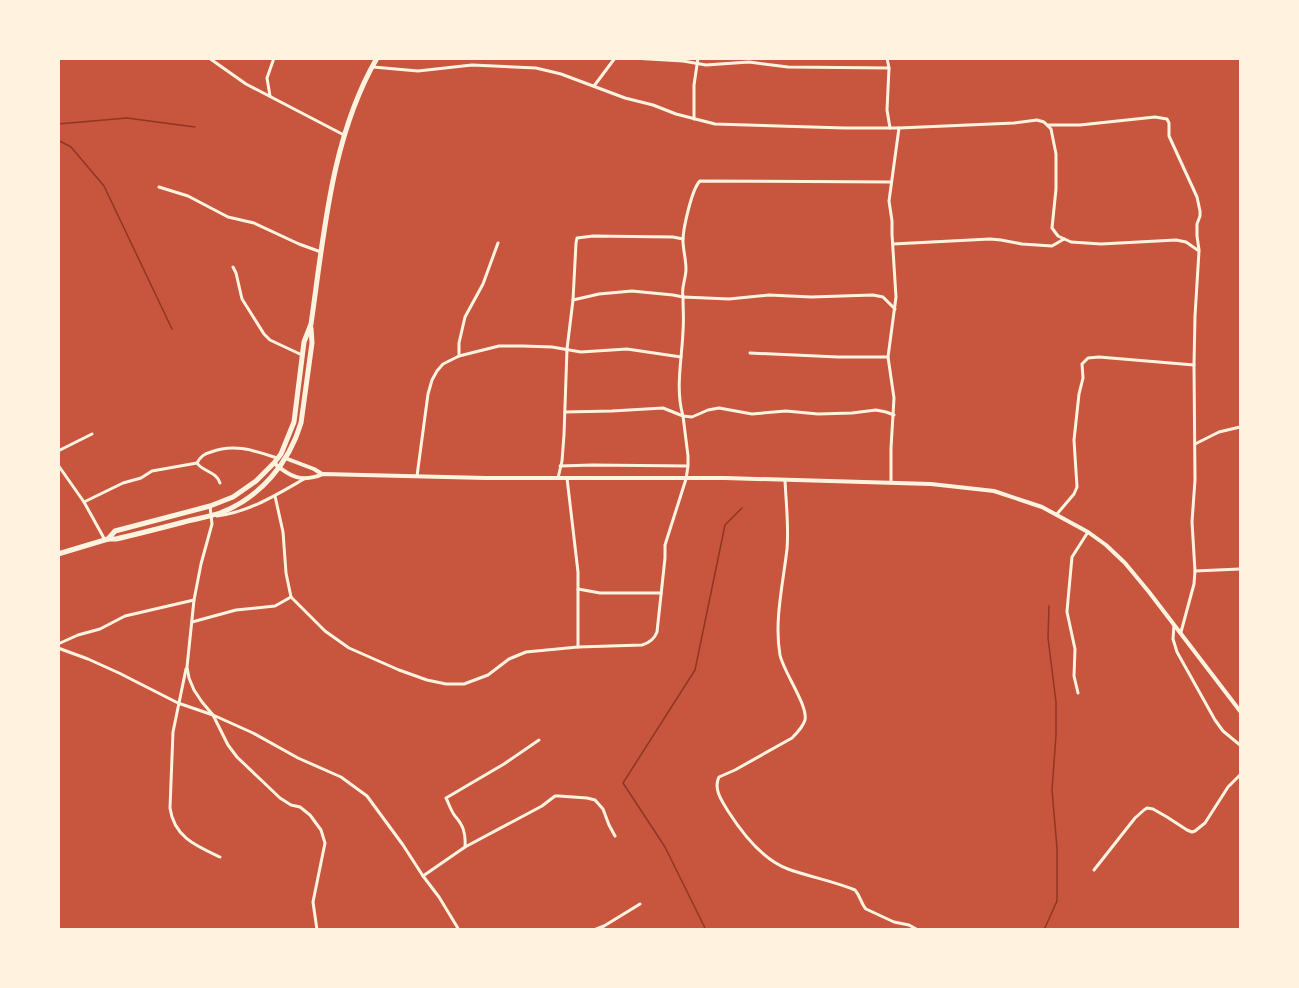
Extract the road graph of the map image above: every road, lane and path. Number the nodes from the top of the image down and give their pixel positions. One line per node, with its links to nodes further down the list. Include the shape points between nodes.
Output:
1 (209, 58): 12 (street)
2 (274, 58): 12 (street, via 267,78)
3 (377, 58): 9 (main road)
4 (615, 58): 11 (street)
5 (632, 58): 8 (street)
6 (698, 58): 8 (street)
7 (887, 58): 10 (street)
8 (698, 63): 10 (street); 13 (street)
9 (373, 67): 11 (street, via 418,71 472,65 528,67); 17 (main road)
10 (889, 68): 15 (street)
11 (594, 86): 13 (street)
12 (270, 96): 17 (street)
13 (694, 119): 15 (street, via 724,125)
14 (1048, 125): 16 (street, via 1037,120); 21 (street, via 1056,154 1052,228); 24 (street, via 1167,119 1169,136 1197,197)
15 (890, 128): 16 (street)
16 (899, 128): 18 (street)
17 (344, 135): 25 (main road)
18 (891, 182): 20 (street, via 700,181 693,194); 23 (street)
19 (159, 187): 25 (street)
20 (683, 239): 27 (street); 28 (street, via 577,238)
21 (1064, 239): 23 (street, via 1052,246 990,239); 24 (street, via 1101,244 1176,240)
22 (498, 243): 34 (street, via 465,317)
23 (893, 244): 29 (street)
24 (1199, 251): 37 (street)
25 (321, 252): 30 (main road)
26 (233, 267): 33 (street, via 242,299 264,334)
27 (683, 297): 28 (street, via 632,291); 29 (street, via 873,295 883,297); 35 (street)
28 (573, 300): 31 (street)
29 (895, 309): 36 (street)
30 (311, 324): 33 (main road); 45 (main road, via 301,423 292,448)
31 (567, 349): 34 (street, via 499,346); 35 (street, via 627,349); 38 (street)
32 (750, 353): 36 (street)
33 (302, 355): 45 (main road, via 294,422)
34 (459, 356): 51 (street, via 443,364 432,380)
35 (681, 357): 40 (street)
36 (888, 357): 39 (street)
37 (1194, 365): 43 (street); 62 (street, via 1099,357 1083,361 1074,440 1077,487)
38 (565, 412): 40 (street, via 663,408); 48 (street)
39 (894, 415): 40 (street, via 876,410 752,414 718,408); 58 (street)
40 (683, 416): 49 (street)
41 (1240, 427): 43 (street)
42 (92, 434): 44 (street)
43 (1196, 444): 68 (street, via 1192,522)
44 (58, 452)
45 (280, 460): 46 (street, via 246,448 223,447 204,454); 50 (street); 55 (street, via 296,477); 61 (main road, via 233,497); 63 (main road, via 270,479 249,497)
46 (197, 463): 57 (street); 60 (street, via 152,471)
47 (58, 465): 60 (street)
48 (560, 466): 49 (street); 52 (street)
49 (687, 466): 54 (street)
50 (323, 474): 51 (street); 55 (street)
51 (417, 476): 52 (street)
52 (558, 477): 53 (street)
53 (567, 478): 54 (street); 69 (street)
54 (686, 478): 56 (street); 70 (street, via 665,545)
55 (304, 479): 59 (street)
56 (785, 480): 58 (street); 96 (street, via 787,546 779,643 783,665 806,716 792,738 719,777 720,797 743,831 774,861 855,890 867,909)
57 (220, 483)
58 (891, 483): 62 (street, via 994,491)
59 (275, 496): 63 (street, via 240,512); 71 (street)
60 (84, 502): 65 (street)
61 (210, 506): 63 (street); 65 (main road, via 115,531)
62 (1057, 514): 64 (street)
63 (212, 516): 65 (main road); 72 (street)
64 (1088, 532): 74 (street, via 1125,563); 80 (street, via 1072,557 1067,612 1075,649)
65 (107, 539): 66 (main road)
66 (58, 554)
67 (1240, 569): 68 (street)
68 (1195, 571): 75 (street)
69 (578, 589): 70 (street); 77 (street)
70 (661, 593): 77 (street, via 657,632 649,643)
71 (291, 597): 73 (street, via 275,606 236,610); 77 (street, via 325,631 349,648 409,674 446,684 464,684 488,675 526,652)
72 (194, 600): 73 (street); 76 (street, via 125,616)
73 (192, 622): 79 (street)
74 (1174, 623): 75 (street); 85 (street, via 1177,652 1215,720)
75 (1181, 632): 82 (street)
76 (58, 644)
77 (578, 646)
78 (58, 648): 81 (street)
79 (187, 668): 81 (street); 83 (street, via 194,690)
80 (1077, 693)
81 (178, 703): 83 (street); 89 (street, via 172,741 171,816 183,836)
82 (1240, 711)
83 (213, 715): 91 (street, via 341,777 363,793); 93 (street, via 237,757 280,798 310,815 321,830 325,843 313,902)
84 (538, 740): 88 (street, via 446,798 461,821)
85 (1240, 745)
86 (1240, 775): 90 (street, via 1195,831 1153,809 1139,812)
87 (615, 836): 88 (street, via 595,800 555,796)
88 (465, 847): 91 (street)
89 (220, 857)
90 (1094, 870)
91 (423, 876): 94 (street)
92 (640, 904): 95 (street)
93 (317, 930)
94 (459, 930)
95 (594, 930)
96 (918, 930)

